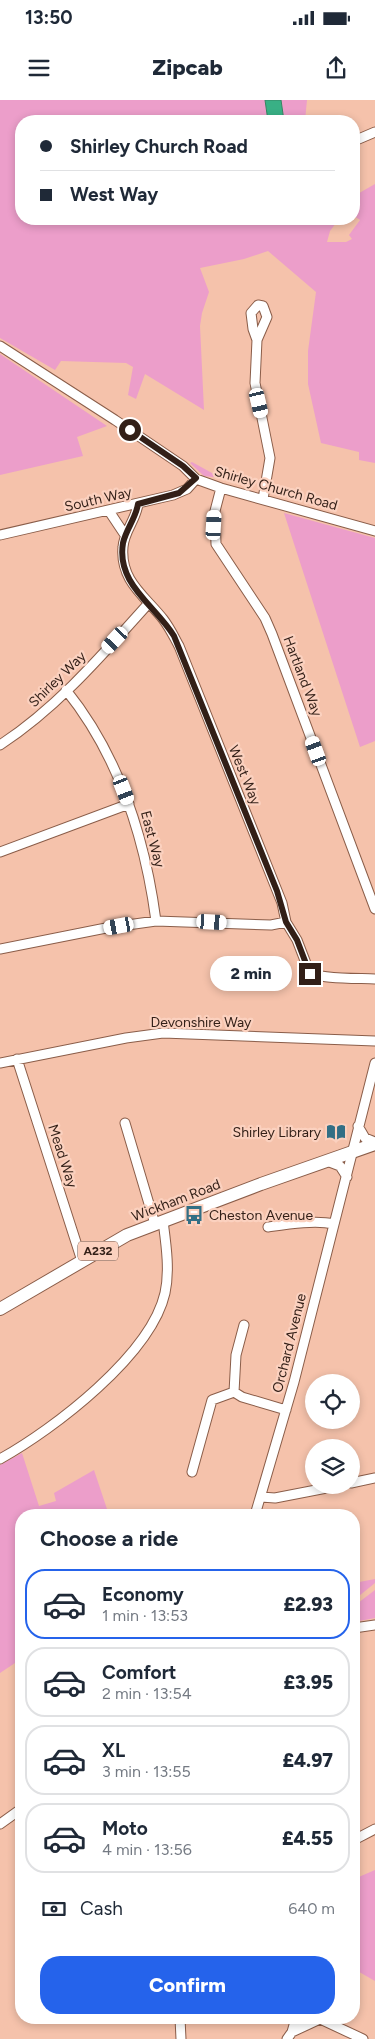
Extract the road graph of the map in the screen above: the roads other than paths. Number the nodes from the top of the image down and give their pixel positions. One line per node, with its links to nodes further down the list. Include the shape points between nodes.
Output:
1 (375, 132): 2 (street)
2 (360, 138)
3 (257, 340): 7 (street, via 255,384 270,458)
4 (0, 346): 5 (street, Shirley Church Road, via 115,420)
5 (196, 478): 6 (street, Shirley Church Road); 8 (street, South Way, via 179,493)
6 (221, 488): 7 (street, Shirley Church Road); 18 (street, Hartland Way, via 215,511 216,544 272,634)
7 (263, 499): 10 (street, Shirley Church Road)
8 (138, 504): 9 (street, South Way); 12 (street, West Way)
9 (110, 511): 11 (street, South Way); 12 (street)
10 (375, 531)
11 (0, 535)
12 (125, 535): 13 (street, West Way, via 122,554 126,574)
13 (148, 604): 14 (street, Shirley Way); 20 (street, West Way, via 164,621 179,646 279,895)
14 (66, 690): 15 (street, Shirley Way); 16 (street, East Way, via 100,741)
15 (0, 746)
16 (129, 804): 17 (street); 19 (street, East Way, via 143,848)
17 (0, 852)
18 (375, 909)
19 (156, 921): 20 (street, via 271,925); 21 (street)
20 (286, 922): 22 (street, West Way, via 310,974)
21 (0, 949)
22 (375, 979)
23 (375, 1040): 24 (street, Devonshire Way, via 164,1033)
24 (18, 1059): 25 (street, Devonshire Way); 36 (street, Mead Way)
25 (0, 1063)
26 (375, 1063): 28 (street)
27 (125, 1123): 33 (street)
28 (358, 1126): 29 (street, via 364,1138); 30 (street)
29 (375, 1143): 30 (highway, Wickham Road / A232)
30 (352, 1152): 31 (highway, Wickham Road / A232); 32 (street, Orchard Avenue)
31 (327, 1161): 32 (street, via 340,1166); 33 (highway, Wickham Road / A232)
32 (347, 1177): 34 (street, Orchard Avenue)
33 (159, 1222): 36 (highway, Wickham Road / A232, via 121,1238); 41 (street, via 167,1266 166,1290 157,1316 138,1346 92,1392)
34 (334, 1224): 35 (street, via 317,1220 300,1225); 40 (street, Orchard Avenue)
35 (268, 1227)
36 (82, 1261): 37 (highway, Wickham Road / A232)
37 (0, 1309)
38 (244, 1325): 39 (street, via 236,1355)
39 (234, 1392): 40 (street); 42 (street, via 212,1400)
40 (286, 1410): 46 (street, Orchard Avenue)
41 (0, 1459)
42 (192, 1472)
43 (375, 1478): 44 (street)
44 (360, 1481)
45 (305, 1492): 46 (street, via 275,1498)
46 (261, 1497): 47 (street, Orchard Avenue)
47 (257, 1509)
48 (375, 1625): 49 (street)
49 (360, 1627)
50 (15, 1813): 51 (street)
51 (0, 1824)
52 (375, 1829): 53 (street)
53 (360, 1837)
54 (180, 2024): 58 (street)
55 (309, 2024): 57 (street)
56 (332, 2024): 59 (street)
57 (290, 2035)
58 (181, 2039)
59 (363, 2039)

